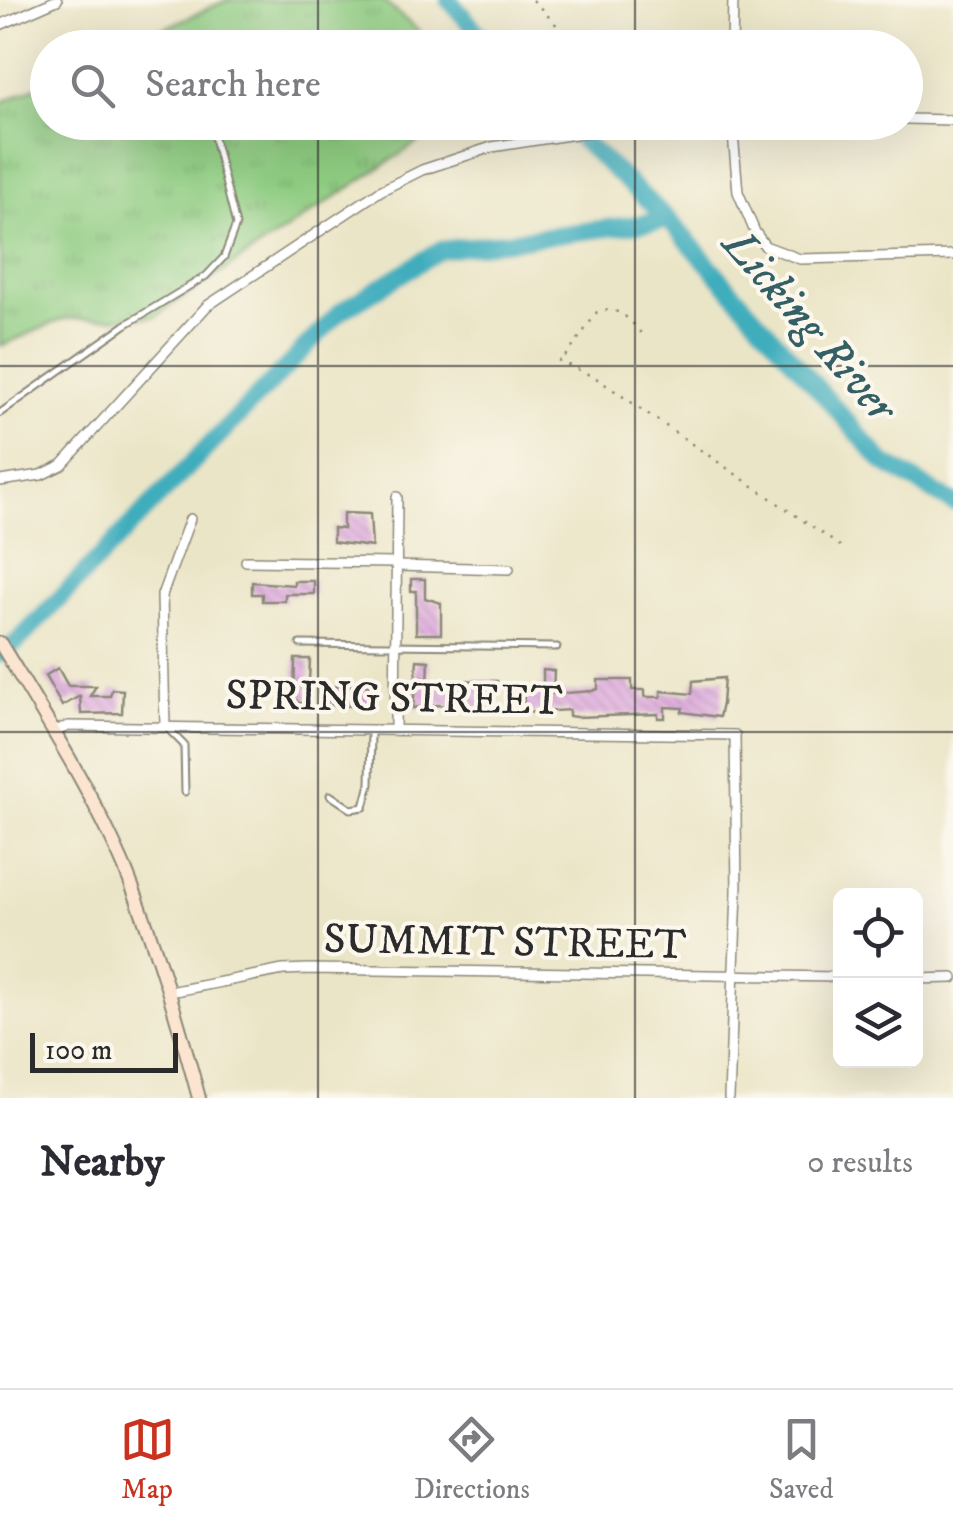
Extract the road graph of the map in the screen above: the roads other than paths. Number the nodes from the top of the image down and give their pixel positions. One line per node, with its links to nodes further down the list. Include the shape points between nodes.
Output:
1 (56, 0): 3 (street)
2 (733, 0): 4 (street)
3 (0, 23)
4 (732, 30)
5 (923, 119): 6 (street)
6 (953, 120)
7 (215, 140): 11 (lane, via 236,225 224,256 206,276)
8 (537, 140): 12 (street, via 443,162 354,206 207,306 62,465 41,476)
9 (734, 140): 10 (street, via 738,192 766,246 800,259)
10 (953, 256)
11 (0, 413)
12 (0, 481)
13 (397, 497): 16 (street)
14 (190, 519): 22 (street, via 162,596)
15 (246, 562): 16 (street)
16 (396, 564): 17 (street); 20 (street)
17 (510, 569)
18 (0, 642): 25 (street)
19 (300, 644): 20 (lane)
20 (395, 646): 21 (lane); 24 (street)
21 (557, 647)
22 (165, 725): 23 (street, SPRING STREET); 25 (street, SPRING STREET, via 68,726); 26 (lane, via 184,745)
23 (371, 728): 24 (street, SPRING STREET); 27 (lane, via 364,807 351,809)
24 (395, 728): 28 (street, SPRING STREET, via 735,735)
25 (54, 732): 32 (street, via 125,870)
26 (185, 792)
27 (330, 795)
28 (733, 977): 29 (street, SUMMIT STREET); 32 (street, SUMMIT STREET, via 284,970); 34 (street)
29 (833, 978)
30 (923, 978): 31 (street)
31 (953, 978)
32 (170, 992): 33 (street)
33 (198, 1098)
34 (728, 1098)

